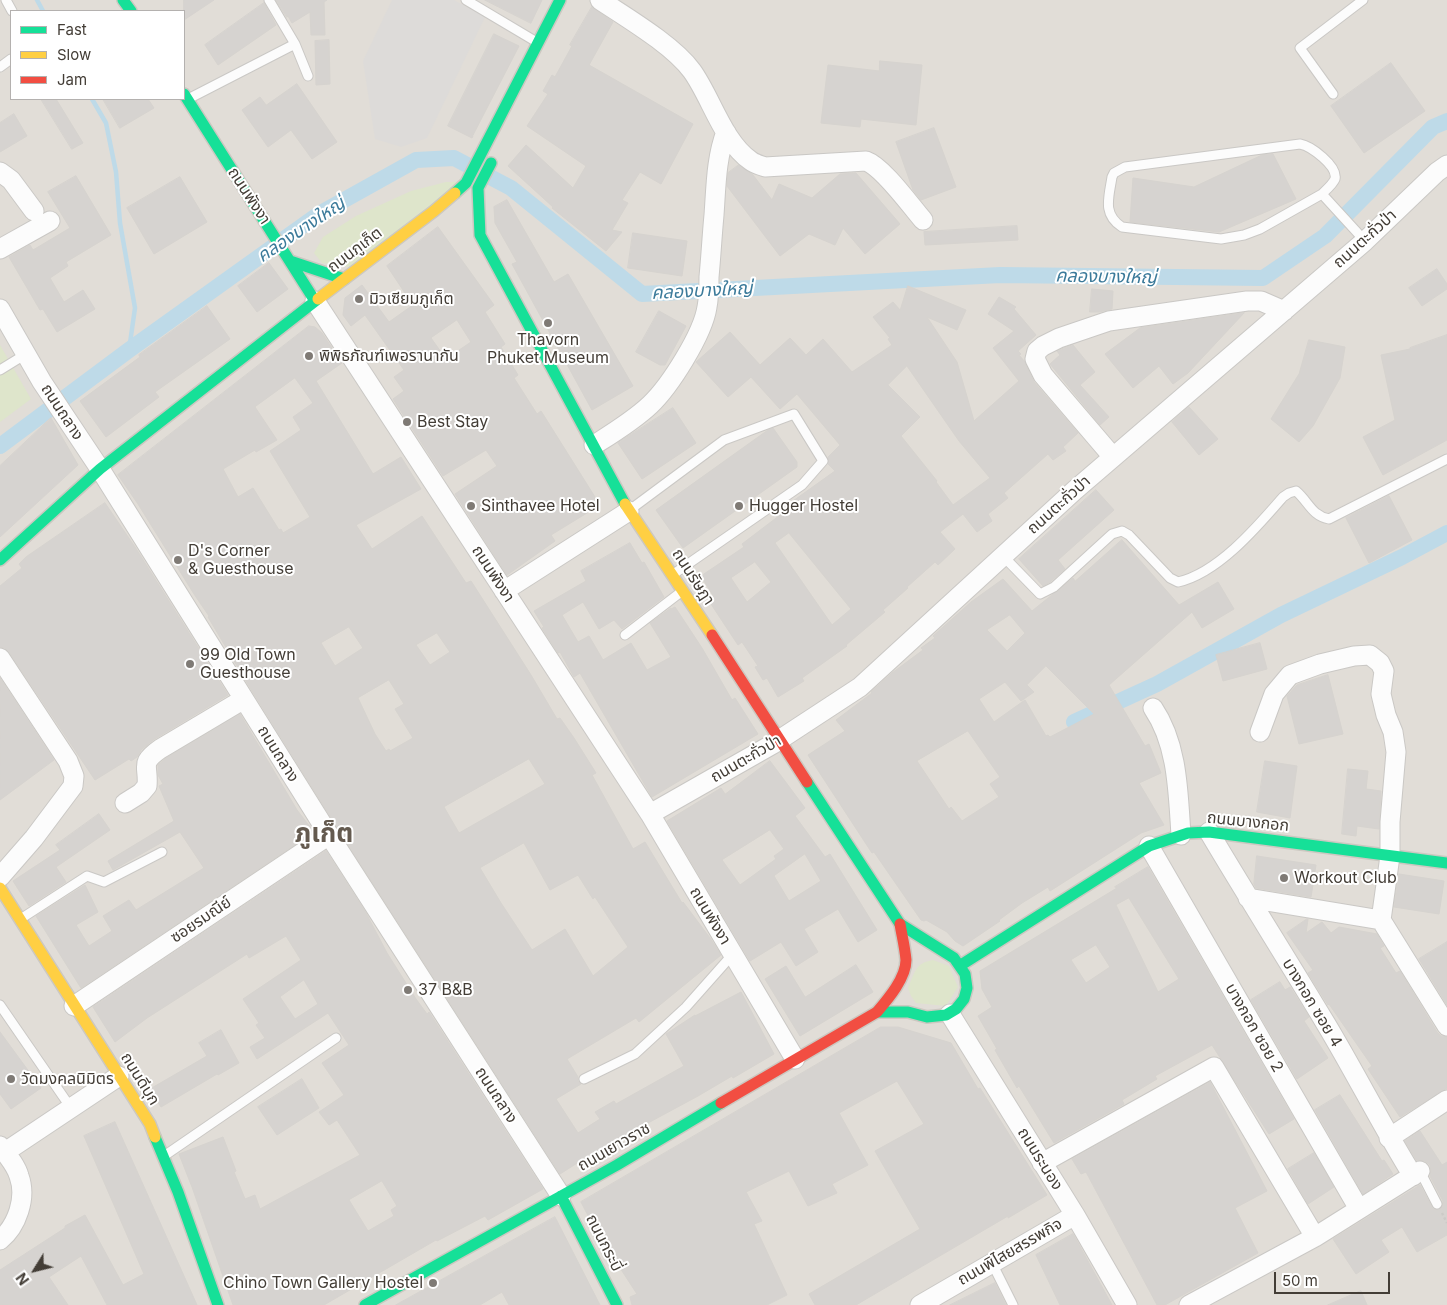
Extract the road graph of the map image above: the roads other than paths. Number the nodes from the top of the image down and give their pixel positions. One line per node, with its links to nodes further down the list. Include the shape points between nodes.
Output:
1 (269, 0): 6 (lane)
2 (466, 0): 7 (lane)
3 (560, 0): 7 (main road, ถนนภูเก็ต)
4 (600, 0): 13 (street, via 682,60 692,71)
5 (1363, 0): 11 (lane, via 1300,48)
6 (294, 44): 10 (lane); 12 (lane)
7 (542, 45): 14 (main road, ถนนภูเก็ต)
8 (10, 59): 9 (lane)
9 (0, 67)
10 (308, 76)
11 (1333, 94)
12 (186, 97): 28 (main road, ถนนพังงา)
13 (726, 132): 22 (street, via 750,160 765,167 873,163); 35 (street, via 720,150 707,308 702,327 650,405)
14 (491, 150): 17 (main road, ถนนภูเก็ต); 20 (main road, ถนนภูเก็ต, via 466,183)
15 (1447, 165): 26 (street, ถนนตะกั่วป่า)
16 (0, 172): 19 (street)
17 (478, 188): 25 (main road, ถนนรัษฎา)
18 (1322, 194): 18 (lane, via 1260,229 1221,239 1122,227 1110,218 1108,206 1112,177 1125,167 1300,144 1311,148 1333,168 1334,181); 26 (lane)
19 (34, 211)
20 (434, 211): 21 (main road); 29 (main road, ถนนภูเก็ต)
21 (450, 212)
22 (923, 220)
23 (50, 221): 27 (street)
24 (470, 226): 25 (main road, ถนนรัษฎา)
25 (480, 235): 35 (main road, ถนนรัษฎา)
26 (1360, 235): 32 (street, ถนนตะกั่วป่า)
27 (0, 249)
28 (290, 261): 29 (main road); 30 (main road, ถนนพังงา)
29 (344, 279): 30 (main road, ถนนภูเก็ต)
30 (315, 301): 38 (main road, ถนนภูเก็ต); 44 (street, ถนนพังงา)
31 (0, 309): 33 (street, ถนนถลาง)
32 (1284, 311): 36 (street, ถนนตะกั่วป่า); 36 (street, via 1261,301 1247,301 1109,321 1059,338 1037,351 1035,359 1043,375)
33 (26, 354): 34 (lane); 38 (street, ถนนถลาง)
34 (0, 370)
35 (594, 445): 39 (main road, ถนนรัษฎา)
36 (1113, 457): 40 (street, ถนนตะกั่วป่า)
37 (1447, 459): 40 (lane, via 1329,519 1320,517 1296,491 1289,493 1220,561 1178,582 1122,531 1112,534 1054,587 1040,594)
38 (100, 469): 41 (main road, ถนนภูเก็ต); 47 (street, ถนนถลาง)
39 (629, 511): 42 (main road, ถนนรัษฎา); 42 (lane, via 724,440 794,414 823,461 802,485); 44 (street)
40 (1003, 556): 50 (street, ถนนตะกั่วป่า, via 860,687)
41 (0, 560)
42 (673, 575): 43 (main road, ถนนรัษฎา)
43 (683, 590): 45 (lane); 50 (main road, ถนนรัษฎา)
44 (504, 591): 52 (street, ถนนพังงา)
45 (625, 635)
46 (0, 658): 60 (street, via 68,761 74,776 73,786)
47 (244, 699): 51 (street, via 148,758 148,786); 54 (street, ถนนถลาง)
48 (1153, 708): 55 (street, via 1164,726 1174,759)
49 (1260, 732): 58 (street, via 1274,694 1290,675 1354,656 1370,654 1380,662 1384,671 1381,694 1396,752)
50 (779, 740): 52 (street, ถนนตะกั่วป่า); 65 (main road, ถนนรัษฎา)
51 (125, 803)
52 (650, 814): 66 (street, ถนนพังงา)
53 (1209, 832): 55 (main road, ถนนบางกอก); 58 (main road, ถนนบางกอก); 62 (street, บางกอก ซอย 4)
54 (329, 834): 69 (street, ซอยรมณีย์); 84 (street, ถนนถลาง)
55 (1182, 835): 56 (main road, ถนนบางกอก)
56 (1149, 846): 67 (main road, ถนนบางกอก); 86 (street, บางกอก ซอย 2)
57 (162, 852): 63 (lane, via 104,882 87,876)
58 (1390, 856): 59 (main road, ถนนบางกอก); 64 (street)
59 (1447, 863)
60 (0, 877)
61 (0, 888): 63 (main road, ถนนดีบุก)
62 (1248, 898): 64 (street); 79 (street, บางกอก ซอย 4, via 1327,1025)
63 (20, 920): 69 (main road, ถนนดีบุก)
64 (1381, 920): 72 (street)
65 (900, 924): 67 (main road); 70 (main road, via 906,962 894,991)
66 (733, 954): 74 (street, ถนนพังงา); 76 (lane, via 686,1007 635,1054)
67 (961, 965): 71 (main road, via 966,975 965,997)
68 (0, 1005): 78 (lane)
69 (74, 1006): 75 (main road, ถนนดีบุก)
70 (877, 1012): 71 (main road, via 907,1012 938,1018); 74 (main road, ถนนเยาวราช)
71 (950, 1014): 82 (street, ถนนระนอง)
72 (1447, 1026)
73 (336, 1038): 80 (lane)
74 (795, 1058): 84 (main road, ถนนเยาวราช)
75 (119, 1076): 78 (street); 80 (main road, ถนนดีบุก, via 150,1124)
76 (584, 1078)
77 (1447, 1100): 79 (street)
78 (71, 1108): 81 (street)
79 (1389, 1138): 83 (street, บางกอก ซอย 4)
80 (164, 1156): 91 (main road, ถนนดีบุก)
81 (5, 1160): 89 (street, via 19,1175 22,1197 12,1227)
82 (1042, 1163): 87 (street, ถนนระนอง); 88 (street, via 1214,1067)
83 (1416, 1174): 85 (lane); 86 (street)
84 (561, 1196): 92 (main road, ถนนเยาวราช); 93 (main road, ถนนกระบี่)
85 (1437, 1204)
86 (1359, 1209): 88 (street)
87 (1075, 1215): 90 (street, ถนนพิไสยสรรพกิจ); 96 (street, ถนนระนอง)
88 (1314, 1237): 97 (street)
89 (0, 1240)
90 (992, 1262): 94 (street, ถนนพิไสยสรรพกิจ); 95 (lane)
91 (218, 1305)
92 (365, 1305)
93 (617, 1305)
94 (920, 1305)
95 (1014, 1305)
96 (1127, 1305)
97 (1189, 1305)

